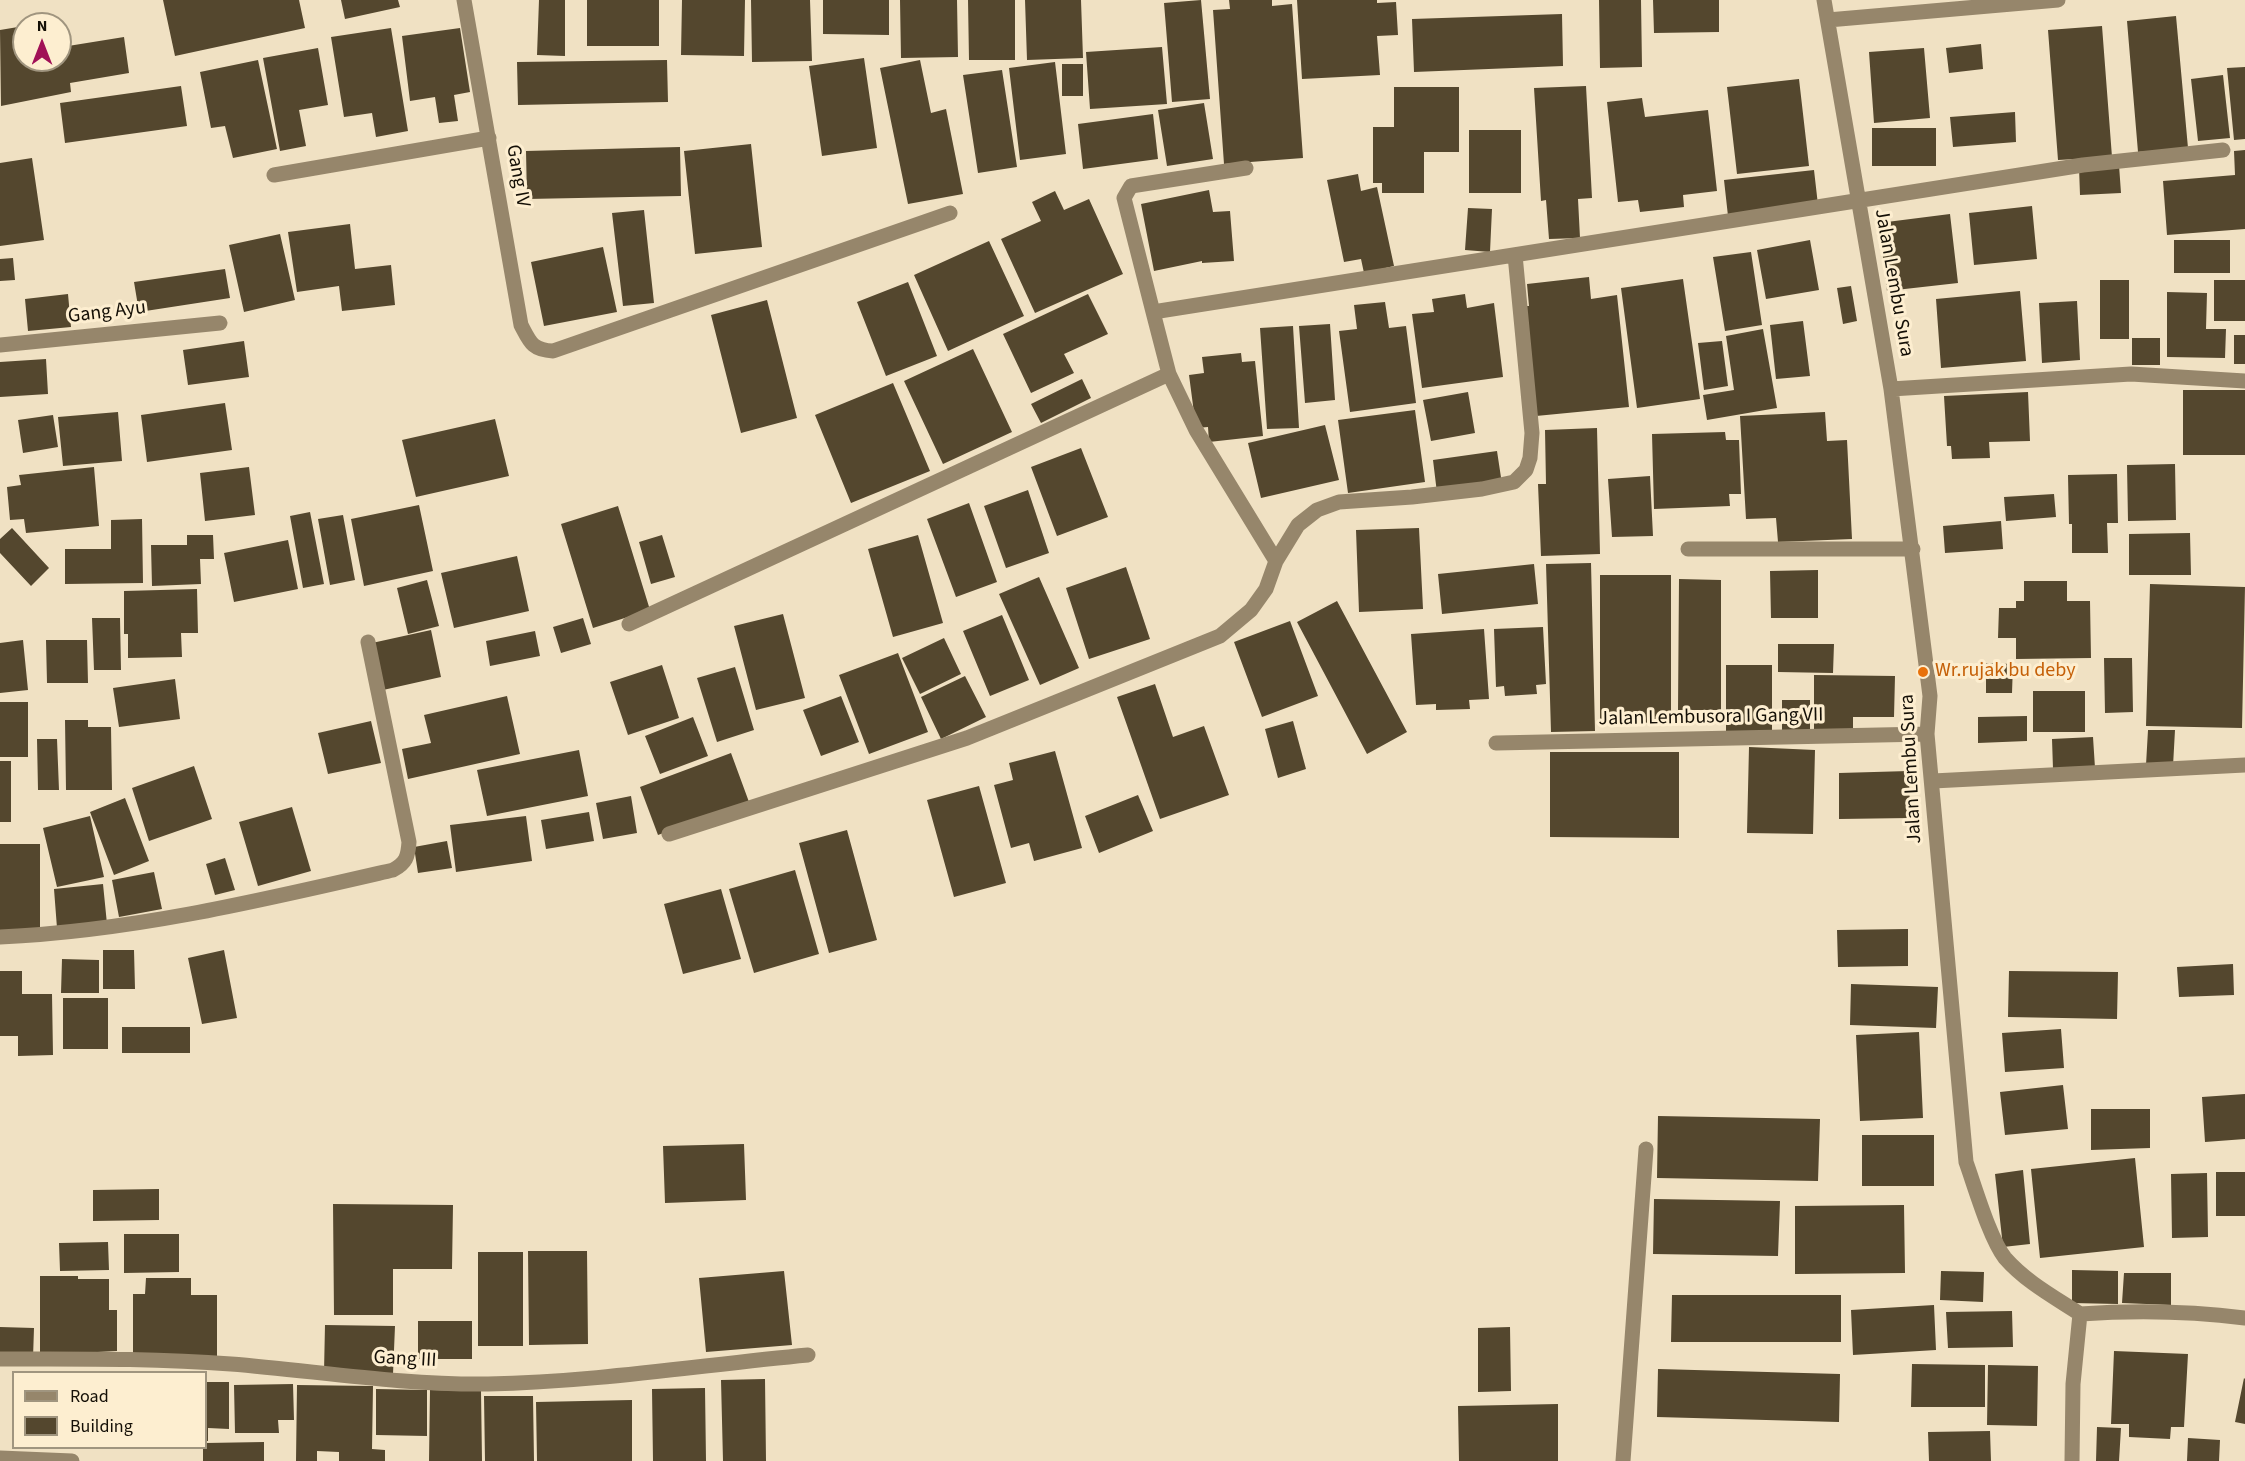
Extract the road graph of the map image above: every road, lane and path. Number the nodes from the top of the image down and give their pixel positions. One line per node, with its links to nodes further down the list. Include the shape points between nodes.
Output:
1 (464, 0): 5 (street, Gang IV)
2 (1824, 0): 4 (street, Jalan Lembu Sura)
3 (2058, 0): 4 (street)
4 (1828, 20): 9 (street, Jalan Lembu Sura)
5 (489, 138): 8 (street); 10 (street, Gang IV, via 521,325 532,345 542,351 553,351)
6 (2223, 150): 9 (street, via 2083,165)
7 (1246, 168): 12 (street, via 1131,186 1124,198)
8 (274, 175)
9 (1857, 201): 11 (street); 17 (street, Jalan Lembu Sura)
10 (950, 213)
11 (1515, 255): 12 (street); 20 (street, via 1532,433 1526,470 1514,482 1482,489 1339,502 1317,510 1298,525)
12 (1153, 312): 15 (street)
13 (220, 323): 14 (street, Gang Ayu)
14 (0, 345)
15 (1169, 374): 20 (street, via 1196,430); 21 (street)
16 (2245, 381): 17 (street, via 2131,374)
17 (1891, 389): 19 (street, Jalan Lembu Sura)
18 (1688, 549): 19 (street)
19 (1913, 549): 23 (street, Jalan Lembu Sura, via 1930,696)
20 (1276, 561): 27 (street, via 1266,589 1251,610 1220,636 967,738)
21 (628, 624)
22 (368, 642): 28 (street, via 409,842 403,864 393,870 292,894 156,920)
23 (1928, 735): 24 (street, Jalan Lembusora I Gang VII); 26 (street, Jalan Lembu Sura)
24 (1496, 743)
25 (2245, 765): 26 (street)
26 (1933, 781): 30 (street, Jalan Lembu Sura, via 1966,1162 2004,1256 2033,1284)
27 (669, 834)
28 (0, 937)
29 (1646, 1149): 36 (street)
30 (2080, 1314): 31 (street, via 2151,1311); 37 (street, via 2073,1384)
31 (2245, 1318)
32 (808, 1355): 33 (street, Gang III, via 582,1379 487,1384 395,1381 230,1364)
33 (0, 1359)
34 (0, 1458): 35 (street)
35 (72, 1461)
36 (1623, 1461)
37 (2072, 1461)

